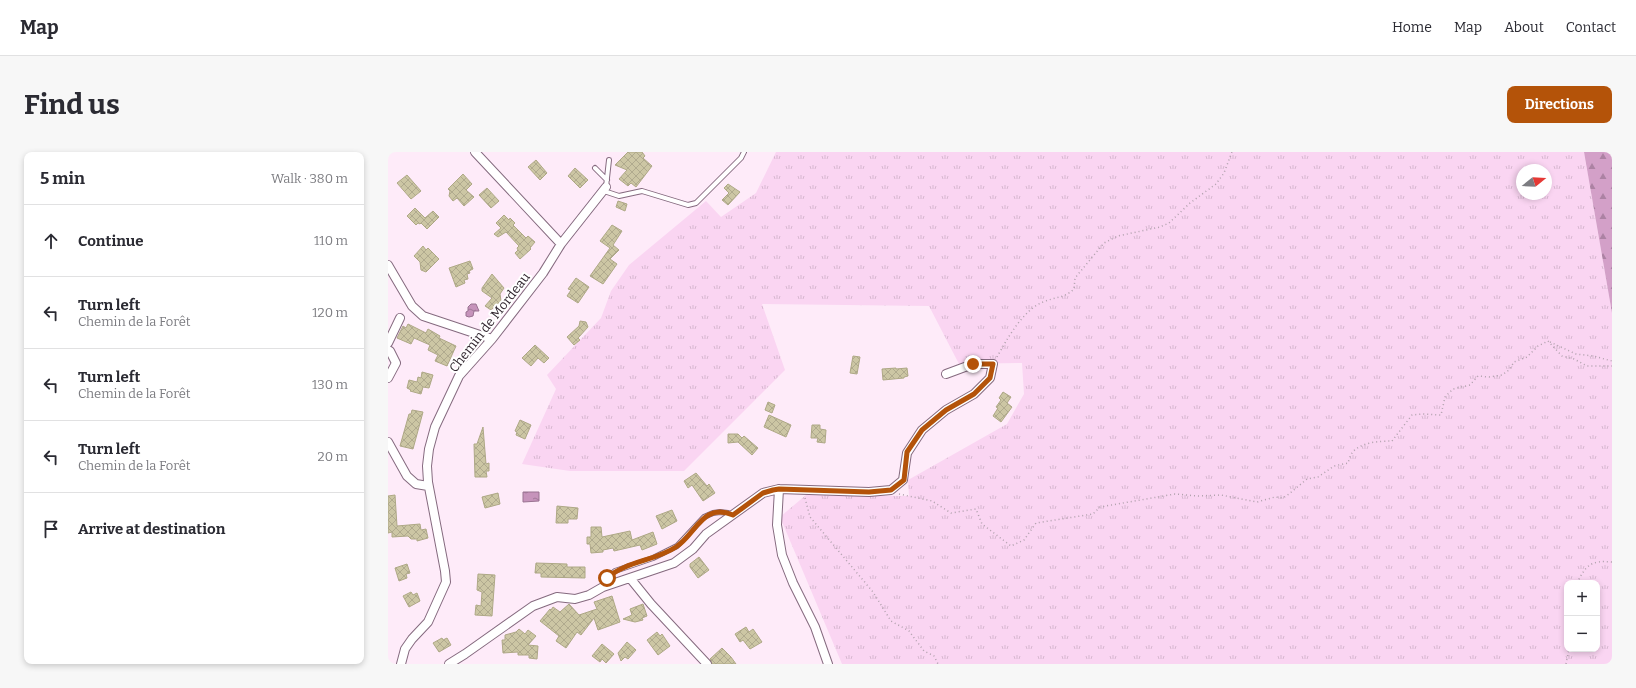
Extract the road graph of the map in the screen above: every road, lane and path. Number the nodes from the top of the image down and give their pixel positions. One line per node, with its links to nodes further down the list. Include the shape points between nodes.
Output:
1 (475, 152): 7 (street)
2 (744, 152): 6 (lane, via 742,158 696,203 688,205 642,190 619,196)
3 (1232, 152): 15 (path, via 1224,173 1216,184 1190,202 1169,223 1118,236 1104,243 1074,278 1074,288 1068,294 1042,302 1016,325)
4 (609, 160): 6 (lane)
5 (594, 168): 6 (lane)
6 (606, 186): 7 (street, Chemin de Mordeau)
7 (561, 244): 10 (street, Chemin de Mordeau, via 543,273)
8 (388, 265): 10 (street, via 412,306 423,316)
9 (400, 318): 12 (street)
10 (492, 339): 20 (street, Chemin de Mordeau, via 460,376 435,427 429,449)
11 (1548, 341): 14 (path, via 1576,354); 16 (path, via 1562,356 1587,366); 23 (path, via 1514,362 1502,375 1478,376 1470,385 1453,389 1445,397 1441,415 1412,415 1392,441 1379,441 1359,448 1351,454 1348,463 1334,466 1318,477 1307,479 1283,498 1275,497 1257,502 1221,495 1175,494 1100,507 1093,514 1036,523 1024,540 1011,546 982,524 976,509 950,513 932,501)
12 (388, 343)
13 (388, 350): 18 (street, via 396,363)
14 (1612, 361)
15 (993, 364): 17 (street, via 973,364); 23 (street, via 990,378 974,394 946,410 922,430 907,452 904,480)
16 (1612, 366)
17 (946, 374)
18 (388, 378)
19 (388, 442): 20 (street, via 407,476 416,484)
20 (428, 486): 31 (street, Chemin de Mordeau, via 446,582 428,622 412,639)
21 (779, 489): 22 (street); 24 (street, via 763,493); 30 (street, via 777,525 782,555)
22 (804, 490): 23 (street); 34 (path, via 810,517 873,592 891,621 909,631 924,651 934,656)
23 (891, 490)
24 (733, 515): 26 (street, via 706,534 693,549 674,563); 28 (lane, via 720,512 704,517 677,546 653,558 615,571 607,578)
25 (1612, 562): 27 (path, via 1600,561 1591,564)
26 (630, 578): 28 (street); 33 (street)
27 (1579, 580)
28 (603, 587): 32 (street, via 575,599 557,597 533,606)
29 (1568, 652): 35 (path)
30 (828, 661)
31 (401, 664)
32 (448, 664)
33 (707, 664)
34 (938, 664)
35 (1566, 664)

